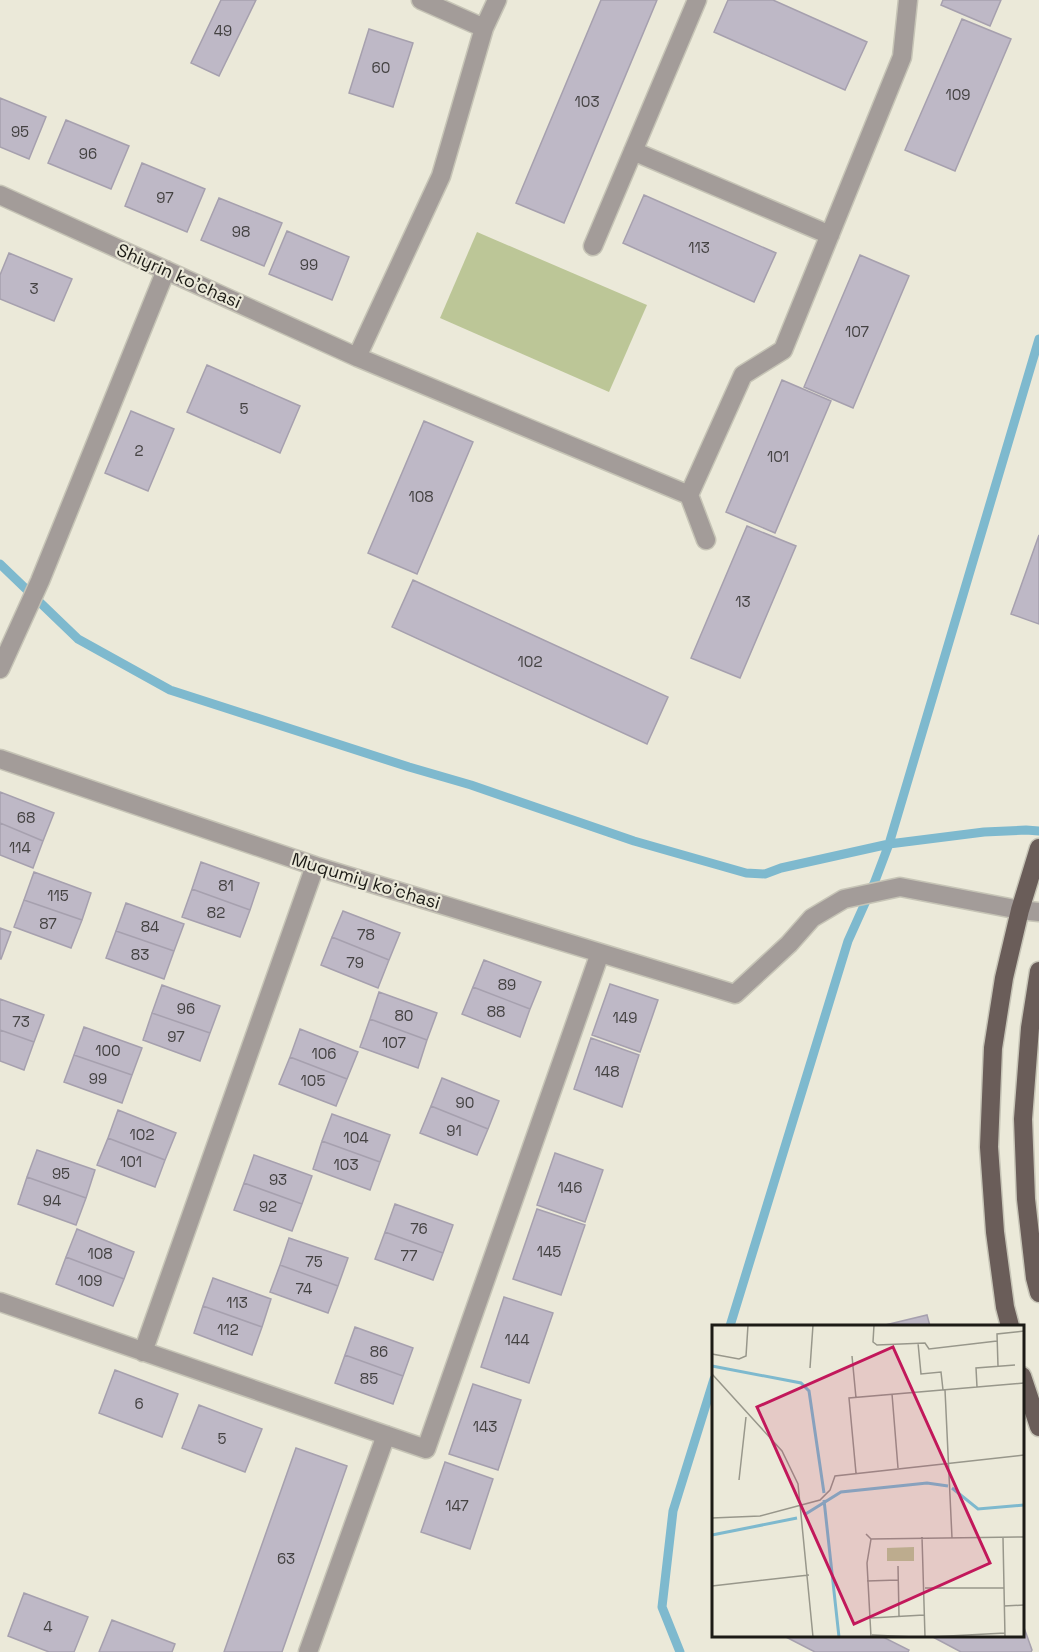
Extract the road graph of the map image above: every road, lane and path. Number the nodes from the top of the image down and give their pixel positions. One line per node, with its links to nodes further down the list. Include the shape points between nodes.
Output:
1 (421, 0): 5 (street)
2 (497, 0): 5 (street)
3 (697, 0): 6 (street)
4 (908, 0): 8 (street, via 902,57)
5 (484, 28): 11 (street, via 441,176)
6 (633, 151): 8 (street); 9 (street)
7 (0, 195): 10 (street, Shiyrin ko'chasi)
8 (830, 235): 12 (street, via 783,350 743,375)
9 (593, 246)
10 (166, 270): 11 (street, Shiyrin ko'chasi); 14 (street, via 40,581)
11 (357, 357): 12 (street, Shiyrin ko'chasi)
12 (689, 495): 13 (street)
13 (706, 540)
14 (0, 669)
15 (0, 759): 17 (street, Muqumiy ko'chasi)
16 (1039, 848): 18 (main road)
17 (315, 867): 20 (street, Muqumiy ko'chasi); 25 (street)
18 (1020, 910): 19 (street); 20 (street, Muqumiy ko'chasi, via 900,887 844,899 812,918 735,994); 24 (main road, via 993,1048 988,1147 995,1232)
19 (1039, 912)
20 (600, 953): 28 (street, via 426,1449)
21 (1039, 971): 22 (main road, via 1023,1119 1026,1199)
22 (1039, 1293)
23 (0, 1302): 25 (street)
24 (1010, 1325)
25 (143, 1352): 28 (street)
26 (1024, 1379): 27 (main road)
27 (1039, 1427)
28 (386, 1435): 29 (street)
29 (308, 1652)

